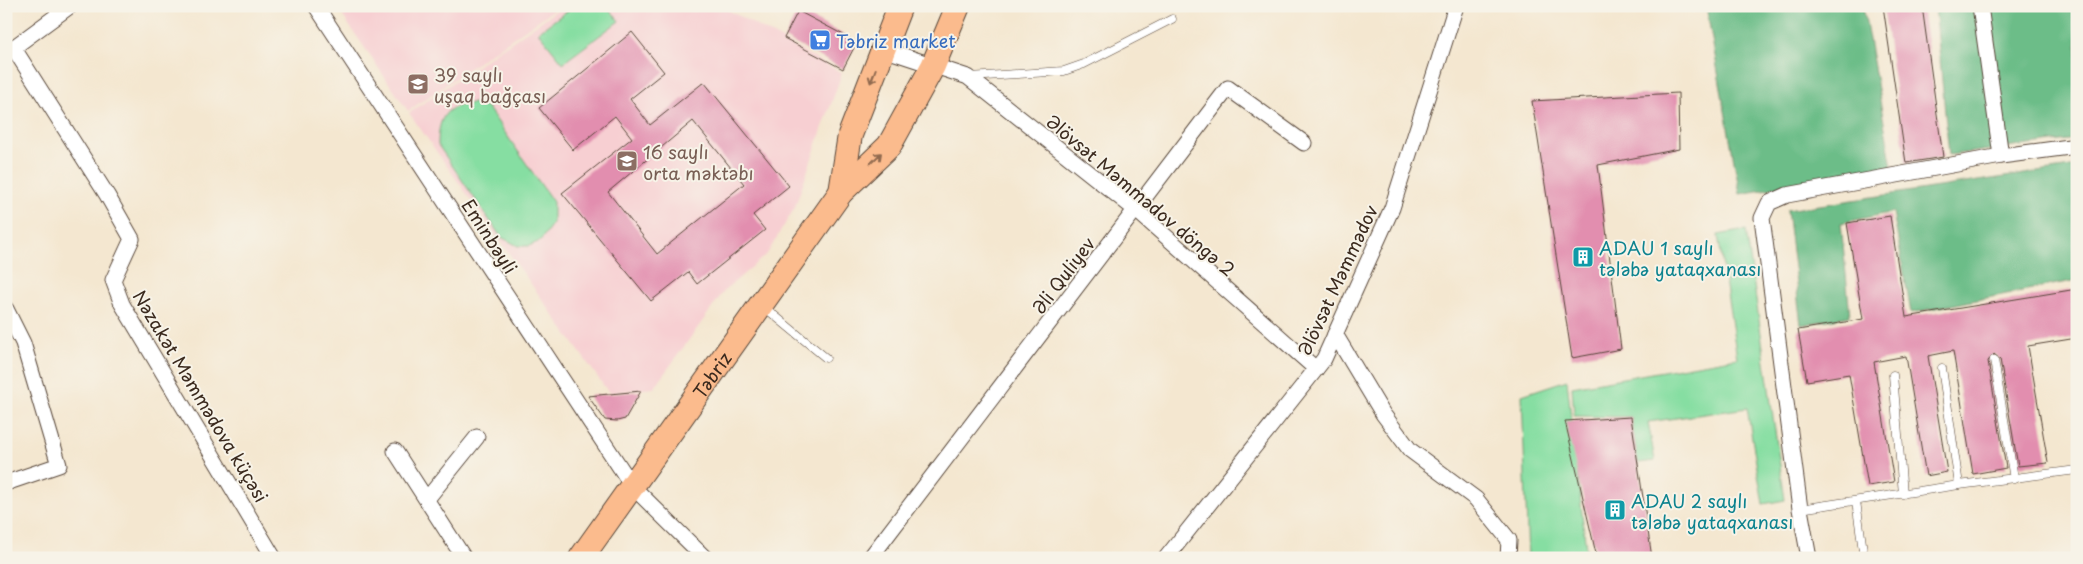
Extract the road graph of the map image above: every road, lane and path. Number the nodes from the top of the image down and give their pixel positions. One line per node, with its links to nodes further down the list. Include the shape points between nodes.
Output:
1 (70, 6): 9 (street)
2 (316, 6): 31 (street, Eminbəyli)
3 (958, 6): 10 (main road, Təbriz)
4 (1456, 6): 19 (street, Əlövsət Məmmədov, via 1392,208)
5 (1980, 6): 14 (street)
6 (895, 9): 8 (main road, Təbriz)
7 (1172, 20): 11 (lane, via 1064,71)
8 (883, 49): 10 (street, Əlövsət Məmmədov döngə 2); 15 (main road, Təbriz, one-way to 15, via 850,135)
9 (10, 50): 36 (street, Nəzakət Məmmədova küçəsi, via 107,195 132,239 113,280 122,304)
10 (933, 66): 11 (street, Əlövsət Məmmədov döngə 2); 15 (main road, Təbriz, one-way to 10, via 889,146)
11 (968, 77): 16 (street, Əlövsət Məmmədov döngə 2)
12 (1304, 143): 16 (street, Əli Quliyev, via 1228,88)
13 (2077, 146): 14 (street)
14 (2000, 156): 35 (street, via 1787,195 1769,203 1762,218)
15 (841, 192): 17 (main road, Təbriz)
16 (1136, 210): 23 (street, Əlövsət Məmmədov döngə 2); 40 (street, Əli Quliyev)
17 (762, 305): 20 (lane); 31 (main road, Təbriz)
18 (6, 310): 29 (street, via 23,343 58,465)
19 (1335, 334): 23 (street, Əlövsət Məmmədov); 42 (street, via 1383,414 1410,450 1476,499 1509,540)
20 (826, 358)
21 (1994, 360): 28 (lane)
22 (1942, 368): 30 (lane)
23 (1316, 369): 41 (street, Əlövsət Məmmədov)
24 (1893, 375): 32 (lane)
25 (477, 437): 33 (street)
26 (395, 451): 33 (street)
27 (2077, 470): 28 (lane)
28 (2014, 479): 30 (lane)
29 (6, 483)
30 (1959, 484): 32 (lane)
31 (633, 487): 38 (main road, Təbriz); 39 (street, Eminbəyli)
32 (1903, 494): 34 (lane)
33 (427, 499): 37 (street)
34 (1856, 501): 35 (lane); 44 (lane)
35 (1800, 509): 43 (street)
36 (274, 558)
37 (464, 558)
38 (580, 558)
39 (706, 558)
40 (870, 558)
41 (1166, 558)
42 (1508, 558)
43 (1809, 558)
44 (1864, 558)

